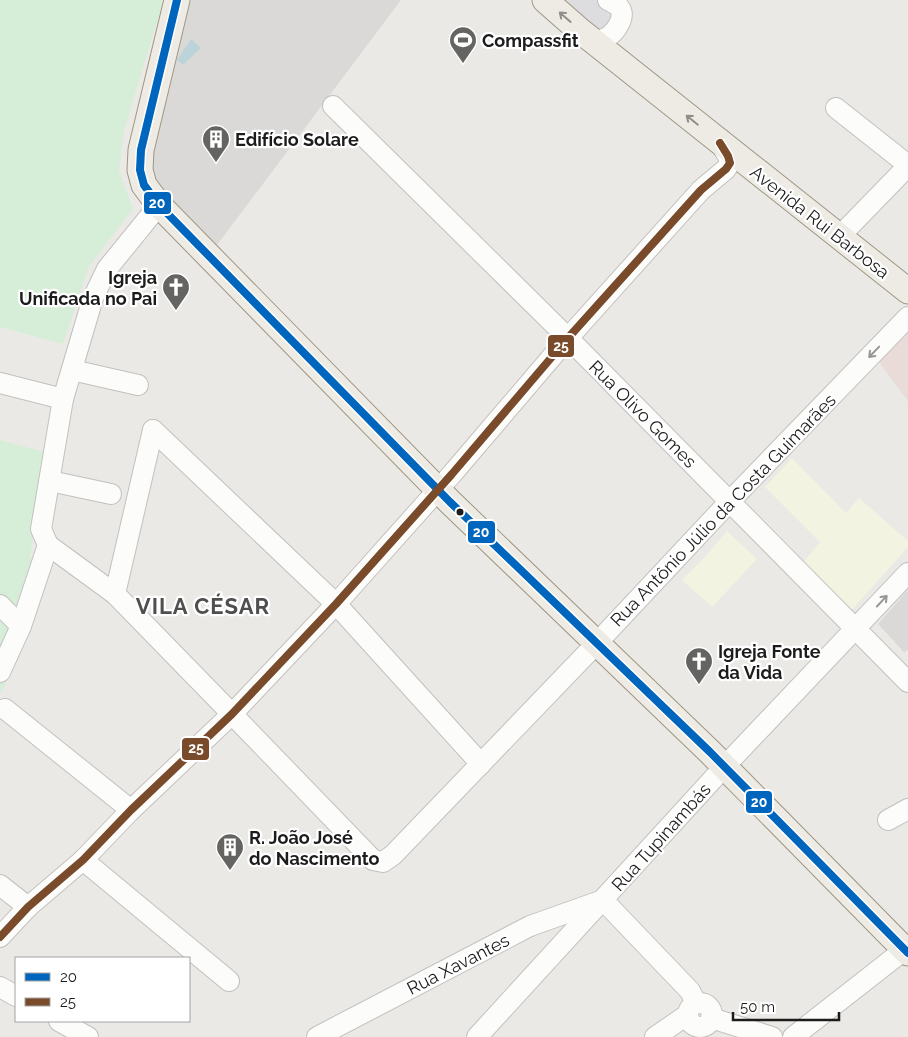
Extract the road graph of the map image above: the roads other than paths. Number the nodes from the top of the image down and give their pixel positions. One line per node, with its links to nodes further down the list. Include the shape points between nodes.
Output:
1 (177, 0): 9 (main road, via 141,150 140,170 144,185)
2 (546, 0): 4 (main road, Avenida Rui Barbosa, one-way to 2)
3 (608, 0): 4 (street, via 618,6 622,13 621,21 609,36)
4 (594, 41): 7 (main road, Avenida Rui Barbosa, one-way to 4)
5 (333, 106): 13 (street, Rua Olivo Gomes)
6 (836, 108): 8 (street)
7 (720, 142): 10 (main road, Avenida Rui Barbosa); 13 (street, via 730,163 726,169 701,190)
8 (908, 165): 10 (street)
9 (159, 205): 14 (street, via 107,269 93,298); 19 (main road)
10 (839, 237): 11 (main road, Avenida Rui Barbosa)
11 (908, 292)
12 (908, 317): 21 (street, Rua Antônio Júlio da Costa Guimarães, one-way to 21)
13 (568, 338): 19 (street); 21 (street, Rua Olivo Gomes)
14 (72, 370): 16 (street); 17 (street)
15 (0, 383): 17 (street)
16 (138, 385)
17 (63, 399): 18 (street)
18 (50, 481): 20 (street); 22 (street, via 41,529)
19 (438, 489): 25 (street); 29 (main road)
20 (112, 494)
21 (730, 501): 28 (street, Rua Olivo Gomes); 29 (street, Rua Antônio Júlio da Costa Guimarães)
22 (48, 545): 24 (street); 27 (street)
23 (908, 573): 28 (street, Rua Tupinambás, one-way to 23)
24 (116, 594): 25 (street, via 153,430); 33 (street)
25 (336, 604): 33 (street); 34 (street)
26 (0, 605): 27 (street)
27 (21, 626): 30 (street)
28 (856, 629): 31 (street, Rua Olivo Gomes); 35 (street, Rua Tupinambás)
29 (596, 644): 34 (street, Rua Antônio Júlio da Costa Guimarães); 35 (main road)
30 (0, 672)
31 (908, 682)
32 (5, 709): 37 (street)
33 (232, 714): 34 (street, Rua Antônio Júlio da Costa Guimarães, via 372,860 383,862 393,855); 37 (street)
34 (481, 764)
35 (724, 767): 41 (street, Rua Tupinambás); 45 (main road)
36 (908, 809): 38 (street)
37 (130, 810): 39 (street)
38 (888, 820)
39 (83, 860): 42 (street); 47 (street)
40 (0, 884): 42 (street)
41 (603, 900): 43 (street, Rua Xavantes); 46 (street, Rua Tupinambás); 50 (street, via 690,991)
42 (28, 908): 44 (street)
43 (530, 926): 46 (street, via 543,939); 53 (street, Rua Xavantes)
44 (0, 937)
45 (907, 950): 57 (street)
46 (549, 958): 54 (street, Rua Tupinambás)
47 (229, 981)
48 (0, 987): 49 (street)
49 (15, 995)
50 (698, 1016): 55 (street); 56 (street)
51 (61, 1022): 52 (street)
52 (88, 1037)
53 (317, 1037)
54 (477, 1037)
55 (657, 1037)
56 (772, 1037)
57 (793, 1037)

